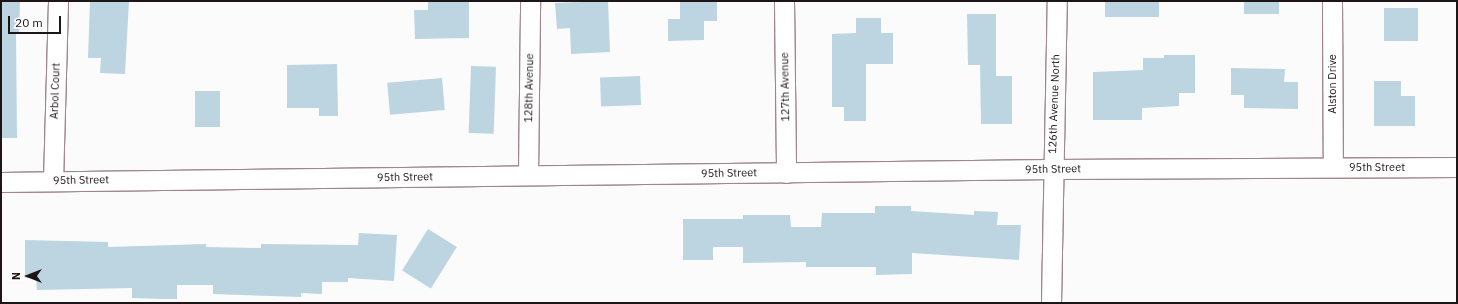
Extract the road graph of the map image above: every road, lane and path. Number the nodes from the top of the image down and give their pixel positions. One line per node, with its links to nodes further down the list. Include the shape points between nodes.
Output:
1 (58, 1): 11 (street, Arbol Court)
2 (530, 1): 10 (street, 128th Avenue)
3 (784, 1): 9 (street, 127th Avenue)
4 (1057, 1): 8 (street, 126th Avenue North)
5 (1332, 1): 6 (street, Alston Drive)
6 (1333, 167): 7 (street, 95th Street); 8 (street, 95th Street)
7 (1457, 167)
8 (1052, 169): 9 (street, 95th Street); 13 (street, 126th Avenue North)
9 (786, 173): 10 (street, 95th Street)
10 (528, 175): 11 (street, 95th Street)
11 (52, 180): 12 (street, 95th Street)
12 (1, 182)
13 (1051, 303)

